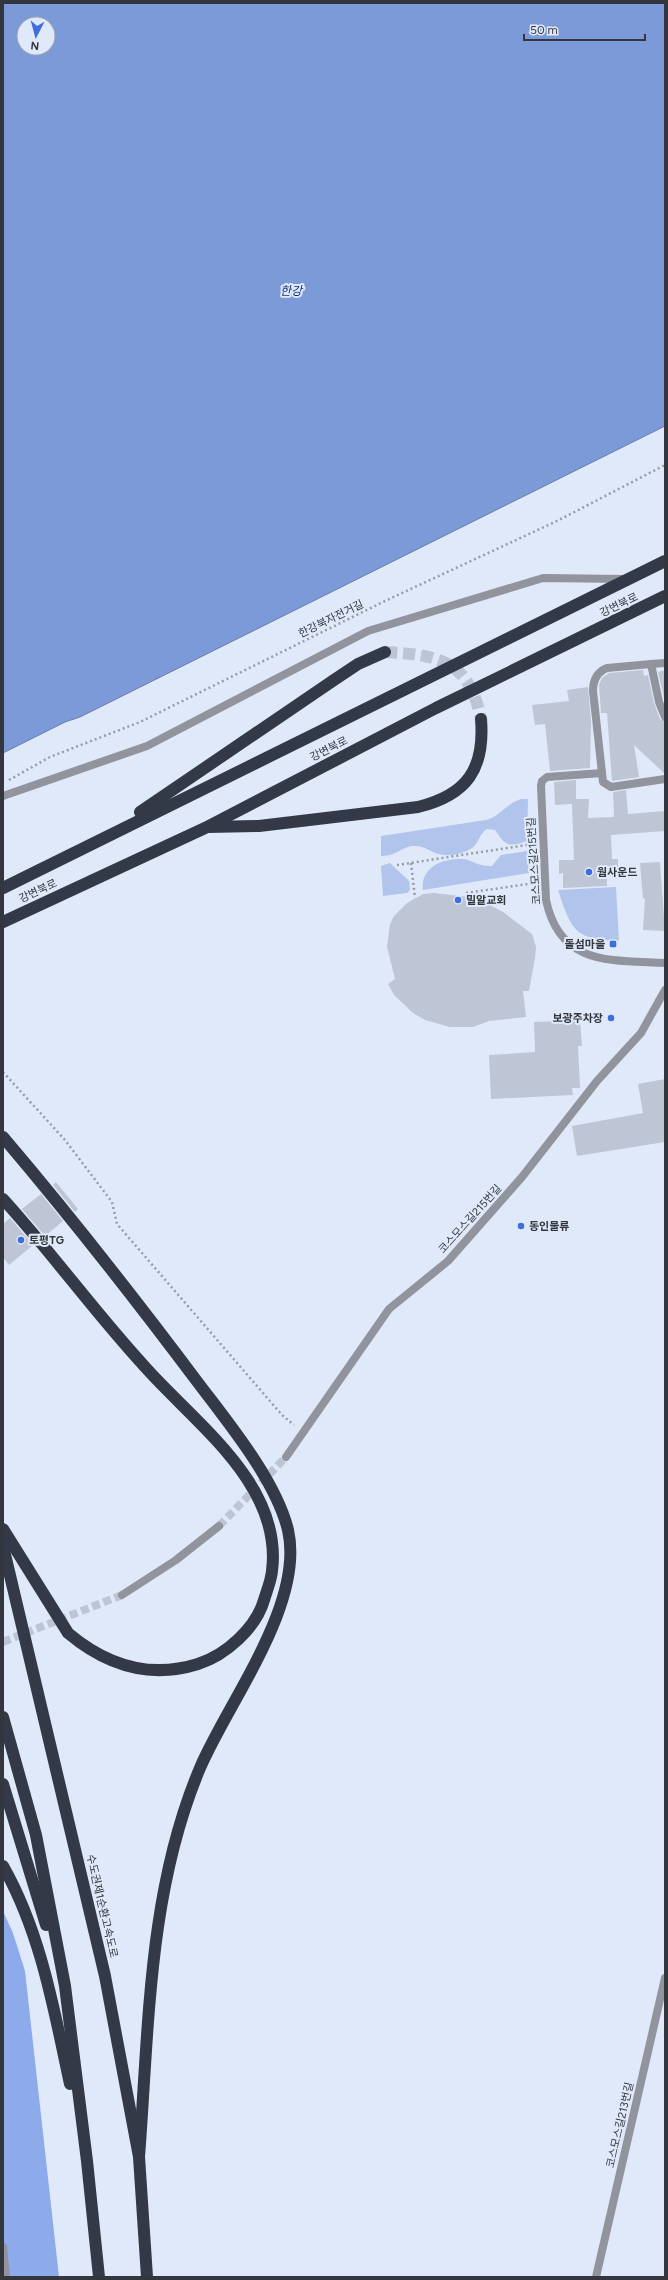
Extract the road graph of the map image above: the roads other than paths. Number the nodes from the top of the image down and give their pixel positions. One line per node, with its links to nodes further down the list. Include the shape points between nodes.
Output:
1 (665, 561): 2 (highway)
2 (628, 579): 11 (street, via 543,578 368,631 147,746); 13 (highway)
3 (665, 596): 12 (highway, 강변북로, via 436,708)
4 (385, 652): 13 (highway, via 358,664)
5 (665, 663): 6 (street)
6 (651, 664): 7 (street); 9 (street, via 607,668 601,670 595,679 593,691)
7 (665, 717)
8 (481, 719): 12 (highway, via 480,756 471,774 455,793 439,802 418,807 260,826)
9 (602, 773): 10 (street, via 603,782 611,787); 16 (street, 코스모스길215번길, via 547,777 542,781 545,881 550,916 560,934 575,948 593,957)
10 (665, 779)
11 (3, 796)
12 (205, 828): 15 (highway, 강변북로)
13 (101, 839): 14 (highway)
14 (3, 888)
15 (3, 922)
16 (665, 962)
17 (665, 990): 20 (street, 코스모스길215번길, via 641,1033 597,1080 522,1177 448,1261 389,1309)
18 (3, 1137): 30 (highway, via 108,1266 238,1436 274,1494 288,1531 290,1572 276,1619 201,1767 177,1829 158,1915)
19 (3, 1199): 22 (highway, via 146,1369 223,1446 252,1487 267,1520 272,1539 272,1571 262,1609 246,1632 222,1653 179,1670 135,1669 82,1646 68,1633)
20 (286, 1457)
21 (219, 1526): 24 (street, via 176,1560)
22 (3, 1529)
23 (3, 1546): 30 (highway, 수도권제1순환고속도로, via 105,1976)
24 (122, 1595)
25 (3, 1717): 29 (highway, via 36,1835)
26 (3, 1784): 29 (highway)
27 (3, 1866): 31 (highway, via 30,1922 53,2005)
28 (665, 1978): 36 (street, 코스모스길213번길)
29 (65, 1986): 31 (highway)
30 (139, 2157): 35 (highway, 수도권제1순환고속도로)
31 (87, 2161): 34 (highway)
32 (3, 2247): 33 (street)
33 (6, 2277)
34 (99, 2277)
35 (147, 2277)
36 (596, 2277)

